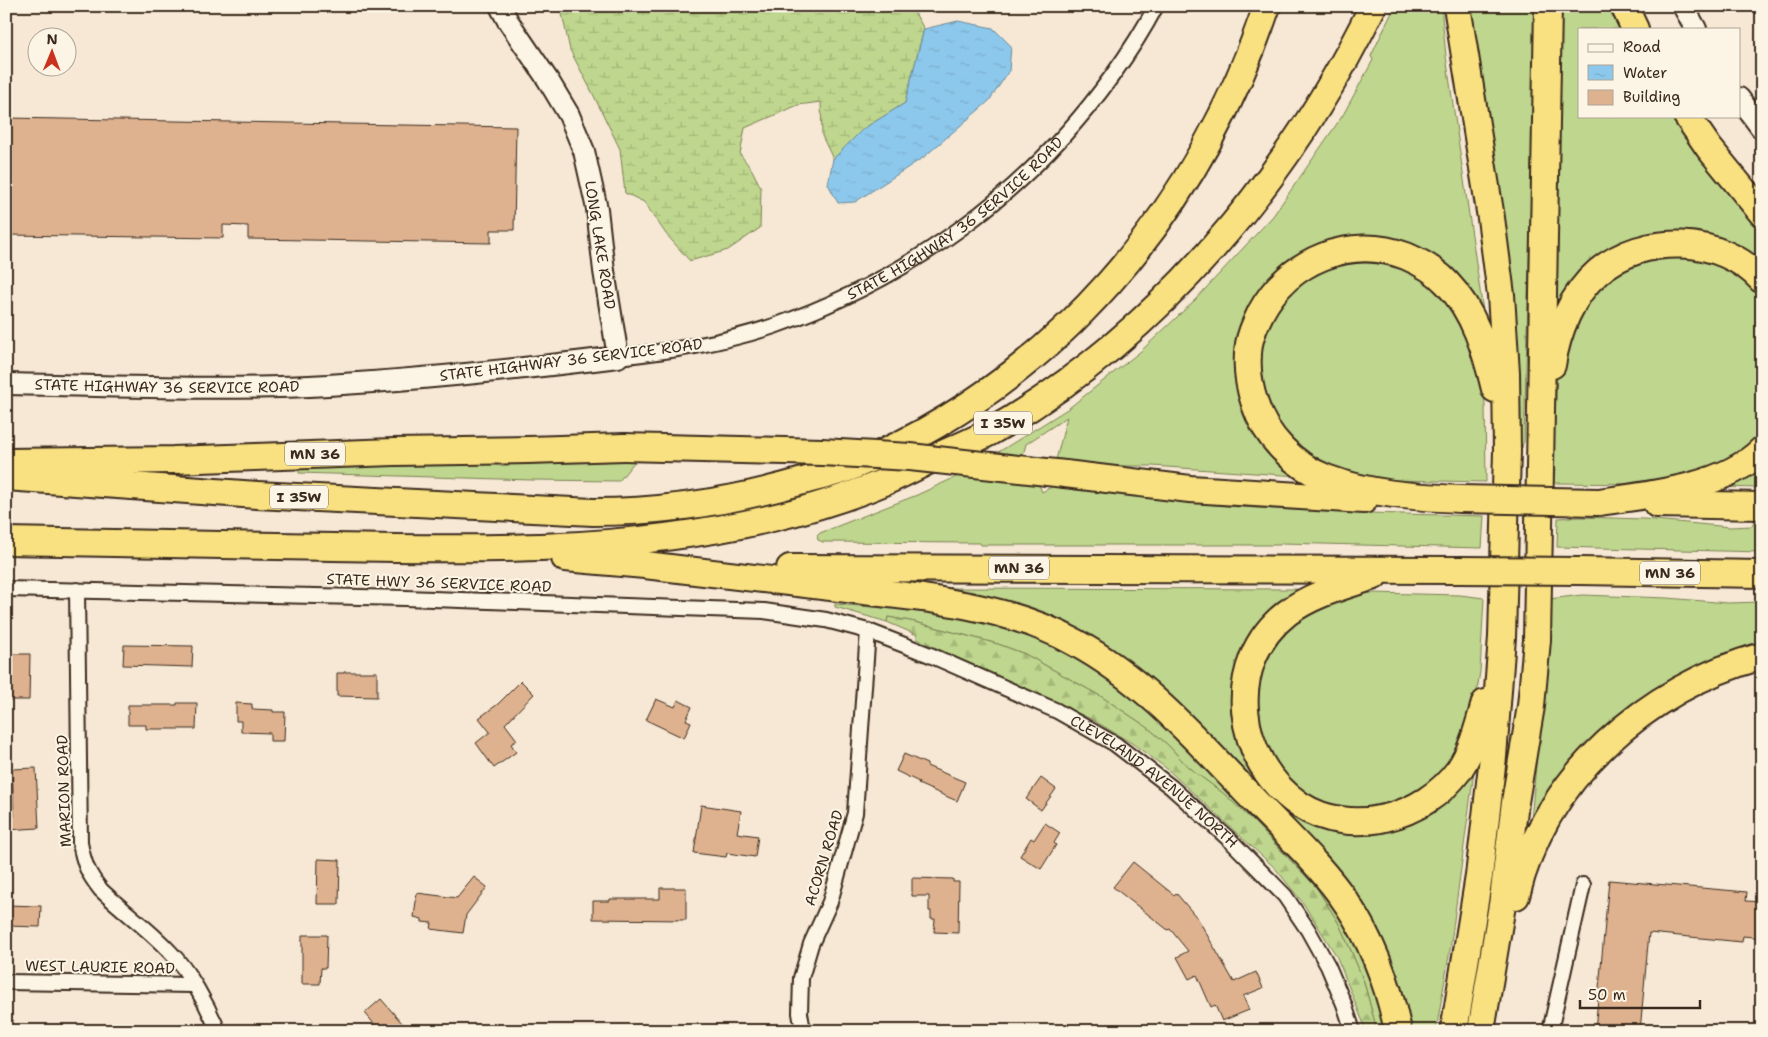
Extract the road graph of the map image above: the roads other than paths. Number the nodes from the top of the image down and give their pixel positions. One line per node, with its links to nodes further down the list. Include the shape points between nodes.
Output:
1 (500, 6): 16 (street, LONG LAKE ROAD, via 569,115 584,151 598,209)
2 (1156, 6): 16 (street, STATE HIGHWAY 36 SERVICE ROAD, via 1122,62 1060,140 995,202 915,260 827,306 772,326 716,342)
3 (1267, 6): 22 (highway, I 35W, via 1225,108 1201,153 1170,205 1113,281 1045,348 998,384 950,416 850,468 762,493 716,502 622,512 257,495)
4 (1373, 6): 27 (highway, I 35W, via 1306,126 1275,171 1206,256 1128,334 1086,368 987,433 881,484 769,519 653,538)
5 (1456, 6): 19 (highway, via 1501,295)
6 (1548, 6): 20 (highway)
7 (1624, 6): 9 (highway)
8 (1683, 6): 10 (street)
9 (1635, 28)
10 (1695, 28)
11 (1740, 99): 13 (street)
12 (1688, 118): 14 (highway)
13 (1762, 129)
14 (1762, 213)
15 (1762, 280): 20 (highway, via 1741,262 1724,254 1680,244 1639,250 1618,258 1598,272 1573,302 1554,351)
16 (618, 357): 17 (street, STATE HIGHWAY 36 SERVICE ROAD, via 472,374 327,385 173,388)
17 (6, 384)
18 (1762, 450): 24 (highway, via 1752,460 1695,485)
19 (1507, 451): 23 (highway, via 1486,354 1463,304 1447,282 1433,271 1393,252 1351,249 1329,253 1284,280 1268,300 1249,342 1247,372 1251,392 1258,415 1270,435 1287,453 1324,478 1408,496); 34 (highway)
20 (1540, 458): 37 (highway, via 1537,640 1531,706)
21 (6, 462): 23 (highway, MN 36, bridge, via 624,447 796,451 890,456 1190,489 1304,497 1413,501)
22 (6, 477)
23 (1460, 499): 24 (highway, MN 36, bridge)
24 (1598, 502): 25 (highway, MN 36)
25 (1762, 506)
26 (6, 541): 27 (highway, I 35W)
27 (459, 550): 28 (highway, MN 36)
28 (645, 565): 29 (highway, MN 36); 43 (highway, via 923,598 1000,612 1037,624 1107,661 1139,684 1170,714 1327,875 1367,940 1382,975)
29 (1392, 569): 30 (highway, MN 36, bridge); 34 (highway, via 1323,594 1295,608 1272,627 1251,662 1244,702 1248,730 1267,771 1301,805 1338,820 1366,821 1407,811 1439,791 1458,771 1478,733)
30 (1762, 574)
31 (6, 589): 32 (street, STATE HWY 36 SERVICE ROAD)
32 (77, 590): 33 (street, STATE HWY 36 SERVICE ROAD, via 755,610 826,620); 39 (street, MARION ROAD, via 80,843 84,864 101,890 172,954)
33 (868, 631): 41 (street, ACORN ROAD, via 855,813 830,902 811,944 801,978); 42 (street, CLEVELAND AVENUE NORTH, via 930,654 1057,711 1115,744 1171,787 1285,896 1328,966)
34 (1502, 637): 44 (highway, via 1481,858)
35 (1762, 656): 37 (highway, via 1709,674 1676,692 1627,725 1597,752 1565,789 1541,830 1524,867 1505,932)
36 (1583, 885): 46 (street)
37 (1493, 957): 45 (highway)
38 (6, 982): 39 (street, WEST LAURIE ROAD)
39 (193, 984): 40 (street, MARION ROAD)
40 (218, 1031)
41 (803, 1031)
42 (1352, 1031)
43 (1398, 1031)
44 (1454, 1031)
45 (1481, 1031)
46 (1550, 1031)

